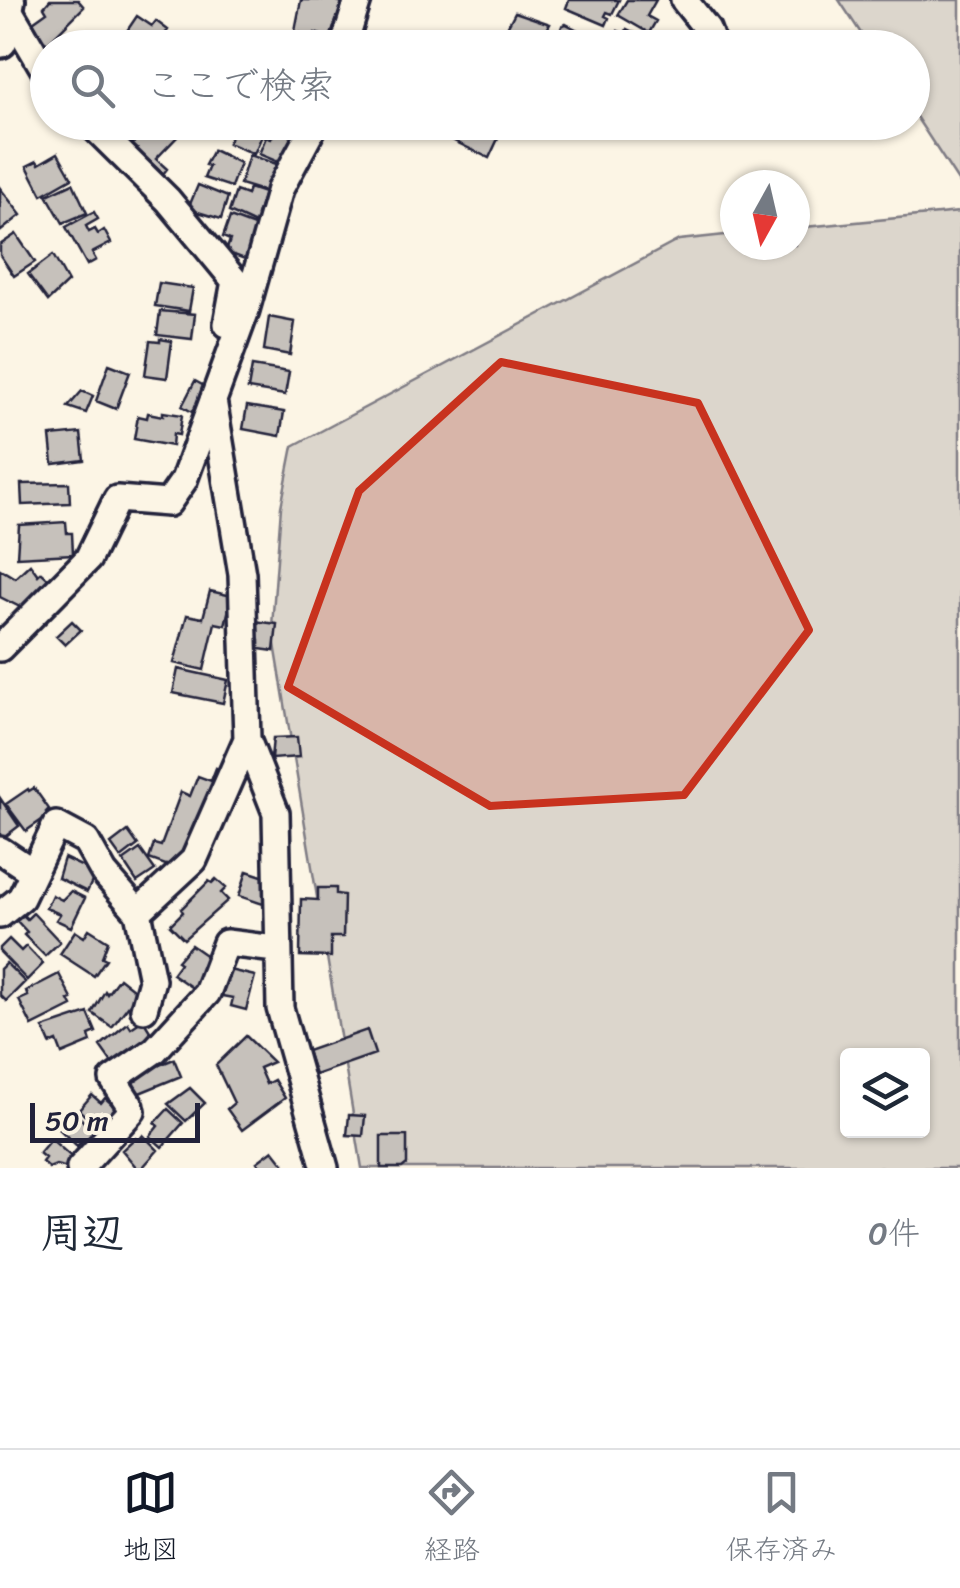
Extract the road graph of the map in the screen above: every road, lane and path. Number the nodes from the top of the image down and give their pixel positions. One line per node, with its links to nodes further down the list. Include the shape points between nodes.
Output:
1 (358, 0): 4 (street)
2 (684, 0): 5 (street)
3 (8, 4): 6 (main road); 7 (street)
4 (349, 30)
5 (708, 30)
6 (0, 41)
7 (30, 44)
8 (107, 140): 10 (street, via 168,200 234,281 223,347)
9 (306, 140): 10 (street, via 280,189)
10 (229, 357): 11 (street)
11 (213, 400): 12 (street, via 184,480 168,503 116,499 88,559); 13 (street, via 242,574)
12 (0, 648)
13 (247, 740): 16 (street, via 194,860); 18 (street, via 276,813)
14 (0, 850): 15 (street)
15 (33, 872): 16 (street, via 56,825 86,840); 17 (street, via 21,898)
16 (138, 912): 19 (street, via 152,980)
17 (0, 914)
18 (276, 950): 20 (street, via 226,944 207,993 154,1050 113,1079 131,1109); 21 (street, via 280,1008)
19 (144, 1009)
20 (80, 1168)
21 (325, 1168)

